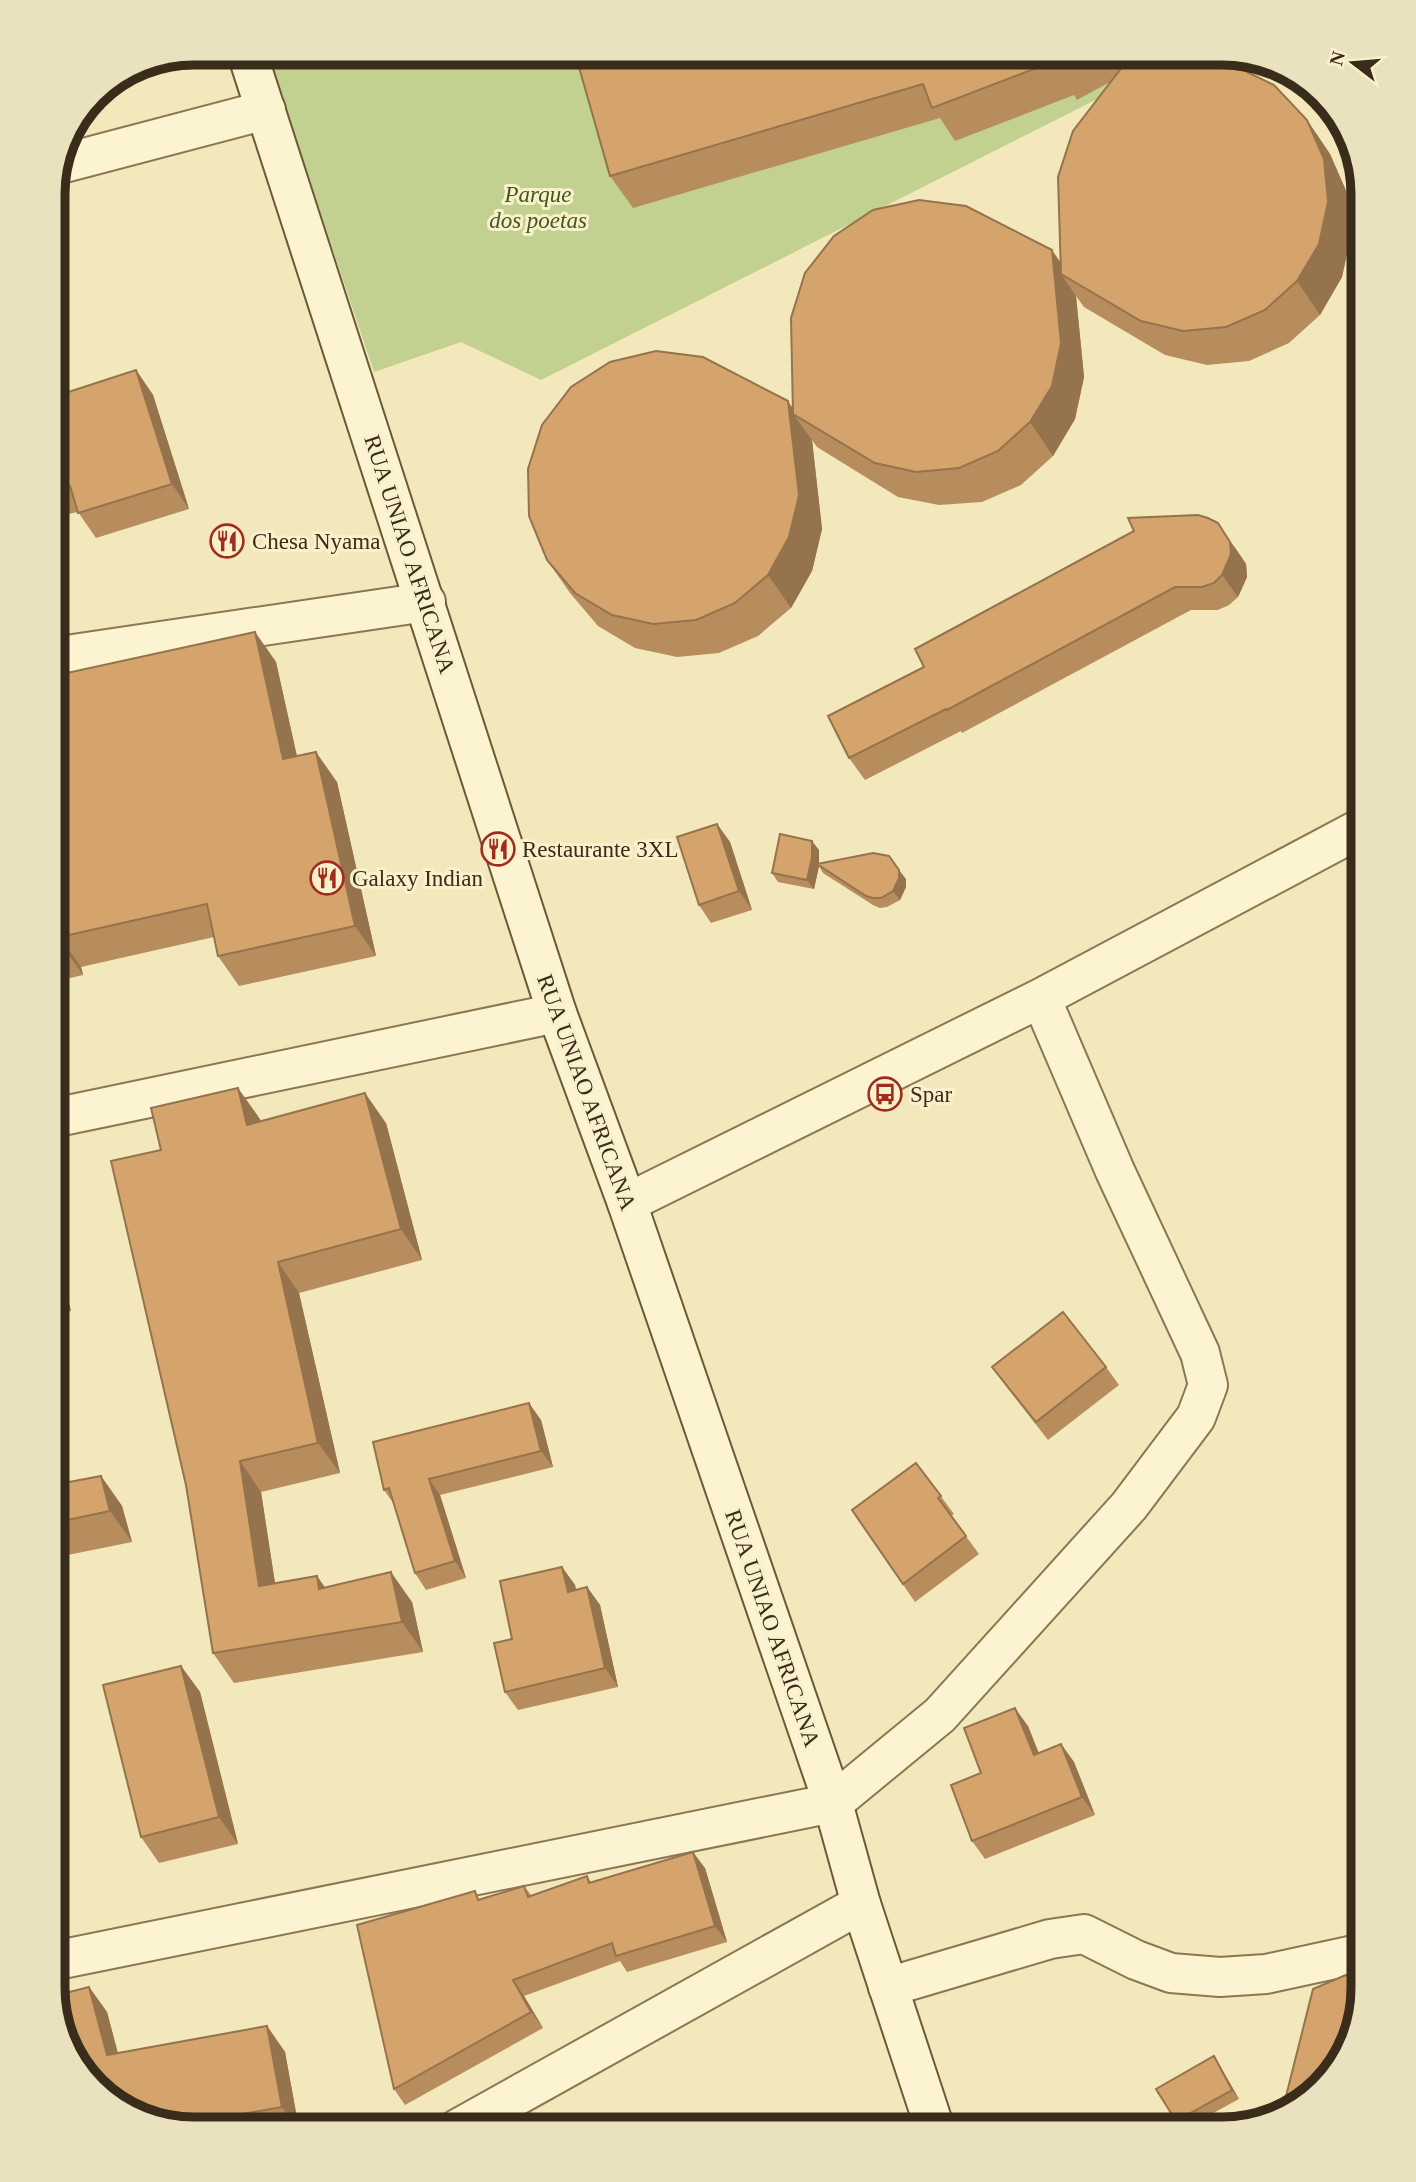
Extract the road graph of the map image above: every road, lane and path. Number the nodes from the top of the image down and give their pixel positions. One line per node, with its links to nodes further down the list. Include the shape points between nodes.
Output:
1 (251, 65): 2 (street, RUA UNIAO AFRICANA)
2 (266, 110): 3 (street); 4 (street, RUA UNIAO AFRICANA)
3 (69, 162)
4 (426, 601): 5 (street); 8 (street, RUA UNIAO AFRICANA)
5 (65, 655)
6 (1351, 833): 7 (street)
7 (1041, 998): 10 (street); 11 (street, via 1200,1353 1208,1385 1196,1417 1129,1506 1008,1642 940,1716)
8 (557, 1013): 9 (street); 10 (street, RUA UNIAO AFRICANA)
9 (65, 1116)
10 (627, 1203): 11 (street, RUA UNIAO AFRICANA)
11 (833, 1803): 12 (street, RUA UNIAO AFRICANA); 14 (street)
12 (860, 1904): 15 (street, RUA UNIAO AFRICANA); 16 (street)
13 (1351, 1955): 15 (street, via 1266,1973 1220,1977 1171,1973 1084,1934 1050,1939)
14 (65, 1958)
15 (888, 1987): 17 (street, RUA UNIAO AFRICANA)
16 (478, 2117)
17 (931, 2117)

